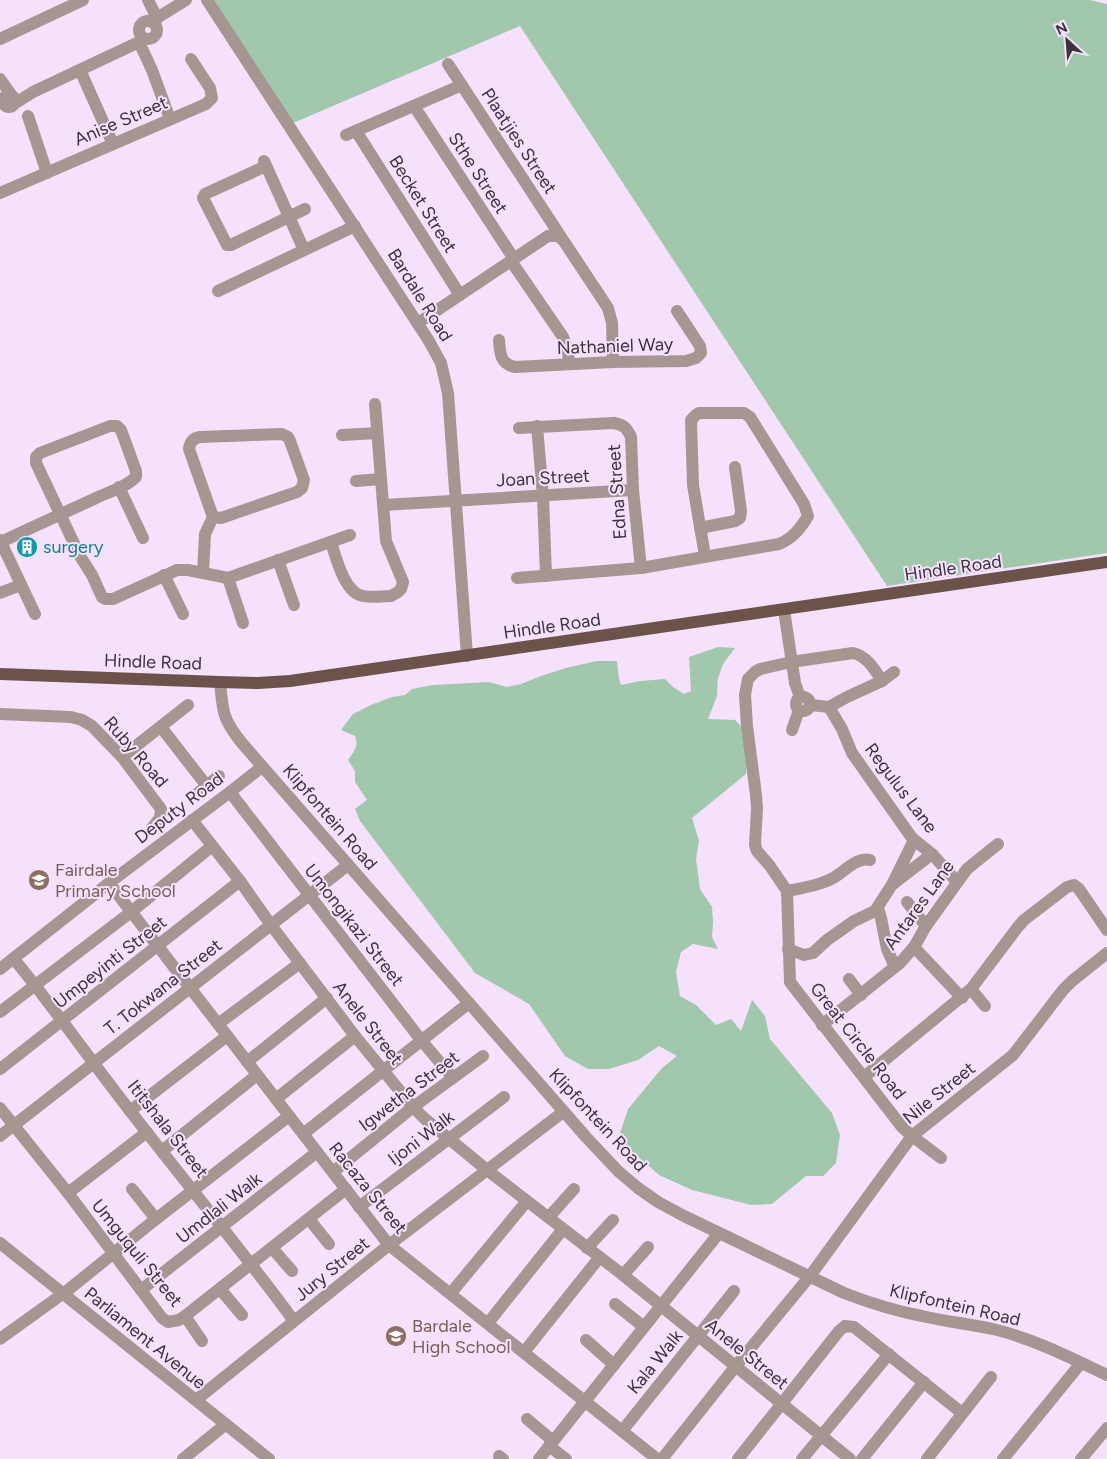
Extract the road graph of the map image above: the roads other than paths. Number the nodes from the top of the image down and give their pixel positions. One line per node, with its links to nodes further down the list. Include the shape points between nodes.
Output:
1 (83, 0): 6 (street)
2 (148, 0): 5 (street)
3 (186, 0): 5 (street)
4 (207, 0): 22 (street, Bardale Road)
5 (156, 21): 7 (street, via 141,24)
6 (0, 39)
7 (142, 40): 10 (street); 16 (street)
8 (190, 59): 16 (street, Anise Street, via 210,88 212,98 202,106)
9 (448, 64): 12 (street, Plaatjies Street)
10 (80, 70): 13 (street, via 33,92); 17 (street)
11 (0, 79): 13 (street)
12 (462, 85): 14 (street); 23 (street, Plaatjies Street)
13 (6, 100)
14 (414, 106): 25 (street, Sthe Street); 27 (street, Becket Street, via 351,133)
15 (28, 116): 18 (street)
16 (170, 119): 17 (street, Anise Street)
17 (113, 144): 18 (street, Anise Street)
18 (46, 172): 19 (street, Anise Street)
19 (0, 193)
20 (305, 210): 21 (street)
21 (289, 217): 21 (street, via 265,164 205,194 203,198 227,245); 24 (street)
22 (355, 226): 24 (street); 29 (street, Bardale Road)
23 (562, 239): 25 (street, via 548,236); 31 (street, Plaatjies Street, via 608,308 612,323)
24 (304, 250): 26 (street)
25 (512, 260): 27 (street); 32 (street, Sthe Street, via 563,337)
26 (218, 291)
27 (460, 295): 29 (street)
28 (677, 311): 31 (street, Nathaniel Way, via 698,341 699,356 686,361)
29 (418, 323): 44 (street, Bardale Road, via 436,352 445,376)
30 (499, 340): 32 (street, Nathaniel Way, via 502,360 509,366)
31 (613, 362): 32 (street, Nathaniel Way)
32 (569, 364)
33 (375, 404): 36 (street)
34 (537, 426): 35 (street, Edna Street); 42 (street, Edna Street, via 614,423 624,426 631,437); 43 (street)
35 (519, 428)
36 (378, 433): 37 (street); 39 (street)
37 (342, 435)
38 (735, 467): 48 (street, via 740,518)
39 (381, 479): 40 (street); 45 (street)
40 (356, 481)
41 (119, 487): 46 (street); 46 (street, via 132,481 136,471 117,426 40,453 36,463); 50 (street)
42 (633, 490): 43 (street, Joan Street); 56 (street, Edna Street)
43 (543, 496): 44 (street, Joan Street); 59 (street)
44 (455, 501): 45 (street, Joan Street); 69 (street, Bardale Road)
45 (384, 505): 52 (street, via 386,541 402,578 403,586 398,592 391,596 358,595 345,580)
46 (60, 515): 51 (street); 58 (street, via 105,600)
47 (213, 517): 47 (street, via 189,449 193,439 282,434 288,437 304,480 302,488 221,518); 57 (street, via 204,540)
48 (700, 528): 53 (street); 53 (street, via 692,485 691,420 699,413 744,413 750,417 804,504 808,516 786,541)
49 (350, 535): 52 (street)
50 (143, 538)
51 (0, 541): 62 (street)
52 (331, 542): 54 (street)
53 (705, 556): 56 (street)
54 (278, 560): 60 (street); 64 (street)
55 (1107, 562): 65 (main road, Hindle Road)
56 (641, 568): 59 (street)
57 (203, 573): 58 (street, via 179,570); 60 (street)
58 (164, 575): 67 (street)
59 (546, 576): 61 (street)
60 (228, 578): 68 (street)
61 (517, 578)
62 (21, 584): 63 (street); 66 (street)
63 (0, 593)
64 (294, 605)
65 (784, 610): 69 (main road, Hindle Road); 70 (street)
66 (35, 614)
67 (184, 614)
68 (243, 623)
69 (467, 656): 74 (main road, Hindle Road, via 290,681)
70 (791, 662): 73 (street, via 856,654 870,664); 75 (street); 97 (street, via 757,670 748,679 745,695 756,795 756,848)
71 (894, 672): 73 (street)
72 (0, 674): 74 (main road, Hindle Road)
73 (882, 681): 77 (street)
74 (220, 682): 82 (street, Klipfontein Road, via 225,718)
75 (804, 704): 77 (street); 80 (street)
76 (188, 705): 79 (street)
77 (829, 707): 87 (street, Regulus Lane, via 852,753)
78 (0, 714): 81 (street, Ruby Road, via 82,720 92,726)
79 (161, 727): 81 (street); 83 (street, via 202,789)
80 (792, 730)
81 (122, 758): 86 (street, Ruby Road, via 161,809 160,818)
82 (262, 767): 84 (street, Deputy Road); 92 (street, Klipfontein Road)
83 (219, 776)
84 (230, 792): 85 (street, Deputy Road); 98 (street, Umongikazi Street)
85 (192, 820): 89 (street, Anele Street); 95 (street, Deputy Road)
86 (152, 828)
87 (914, 840): 90 (street, Regulus Lane); 96 (street)
88 (998, 844): 94 (street, Antares Lane, via 972,864)
89 (212, 846): 93 (street, Anele Street); 101 (street)
90 (932, 854): 94 (street, Regulus Lane); 96 (street)
91 (870, 860): 97 (street, via 857,862 831,879)
92 (348, 865): 98 (street, T. Tokwana Street); 119 (street, Klipfontein Road)
93 (240, 881): 102 (street, Anele Street); 105 (street, Umpeyinti Street)
94 (957, 882): 103 (street, Antares Lane)
95 (109, 883): 101 (street, Racaza Street); 109 (street, Deputy Road)
96 (891, 886): 100 (street)
97 (786, 891): 107 (street, Great Circle Road)
98 (309, 895): 102 (street, T. Tokwana Street); 127 (street, Umongikazi Street)
99 (907, 902): 103 (street)
100 (878, 908): 107 (street, via 854,921 812,953 804,955); 111 (street, via 887,949)
101 (131, 912): 105 (street, Racaza Street); 114 (street)
102 (271, 925): 110 (street, Anele Street); 115 (street, T. Tokwana Street)
103 (926, 926): 106 (street, Antares Lane)
104 (1107, 930): 116 (street, via 1079,888 1074,885 1068,887 1016,928)
105 (158, 946): 115 (street, Racaza Street); 122 (street, Umpeyinti Street)
106 (914, 946): 111 (street, Antares Lane); 116 (street)
107 (788, 949): 124 (street, Great Circle Road, via 790,982)
108 (1107, 953): 147 (street, Nile Street, via 1062,990 1013,1055)
109 (14, 958): 112 (street, Deputy Road); 114 (street, Ititshala Street)
110 (300, 963): 118 (street, Anele Street); 123 (street)
111 (895, 967): 117 (street, Antares Lane)
112 (0, 969)
113 (848, 979): 117 (street)
114 (35, 985): 121 (street); 122 (street, Ititshala Street)
115 (190, 988): 123 (street, Racaza Street); 129 (street, T. Tokwana Street)
116 (967, 994): 120 (street); 134 (street)
117 (861, 995): 124 (street, Antares Lane)
118 (327, 998): 126 (street, Anele Street); 130 (street)
119 (468, 1002): 127 (street); 141 (street, Klipfontein Road)
120 (985, 1006)
121 (0, 1012)
122 (63, 1021): 129 (street, Ititshala Street); 131 (street, Umpeyinti Street)
123 (218, 1024): 125 (street, Racaza Street)
124 (822, 1025): 134 (street, Great Circle Road)
125 (227, 1036): 130 (street, Racaza Street); 140 (street)
126 (355, 1036): 132 (street, Anele Street); 137 (street)
127 (421, 1040): 132 (street); 135 (street, Umongikazi Street)
128 (483, 1056): 135 (street, Igwetha Street)
129 (94, 1062): 140 (street, Ititshala Street); 143 (street, T. Tokwana Street)
130 (247, 1062): 133 (street, Racaza Street)
131 (0, 1069)
132 (383, 1072): 138 (street, Anele Street); 145 (street)
133 (257, 1075): 137 (street, Racaza Street); 149 (street)
134 (864, 1077): 147 (street, Great Circle Road)
135 (452, 1078): 138 (street, Igwetha Street)
136 (504, 1097): 148 (street, Ijoni Walk)
137 (276, 1099): 142 (street, Racaza Street)
138 (413, 1107): 148 (street, Anele Street); 153 (street, Igwetha Street)
139 (0, 1108): 143 (street, Umguquli Street)
140 (130, 1111): 144 (street, Ititshala Street)
141 (563, 1112): 152 (street, Jury Street); 167 (street, Klipfontein Road, via 638,1188)
142 (289, 1116): 145 (street, Racaza Street); 156 (street)
143 (13, 1126): 146 (street, T. Tokwana Street); 158 (street, Umguquli Street)
144 (147, 1132): 149 (street, Ititshala Street); 158 (street)
145 (303, 1134): 150 (street, Racaza Street)
146 (0, 1136)
147 (912, 1136): 151 (street, Great Circle Road); 179 (street, Nile Street)
148 (450, 1138): 152 (street, Anele Street); 160 (street, Ijoni Walk)
149 (162, 1151): 156 (street, Ititshala Street)
150 (317, 1152): 153 (street, Racaza Street); 165 (street, Umdlali Walk)
151 (942, 1158)
152 (487, 1170): 159 (street, Anele Street); 170 (street, Jury Street)
153 (332, 1172): 157 (street, Racaza Street)
154 (132, 1189): 162 (street)
155 (574, 1189): 161 (street)
156 (193, 1190): 162 (street); 165 (street, Ititshala Street)
157 (346, 1190): 160 (street, Racaza Street); 163 (street, Umguquli Street)
158 (68, 1193): 174 (street, Umguquli Street)
159 (527, 1201): 161 (street, Anele Street); 183 (street)
160 (359, 1207): 170 (street, Racaza Street)
161 (549, 1217): 166 (street, Anele Street)
162 (156, 1219): 174 (street)
163 (310, 1219): 169 (street); 172 (street, Umguquli Street)
164 (613, 1220): 173 (street)
165 (223, 1227): 176 (street, Ititshala Street); 181 (street, Umdlali Walk)
166 (563, 1229): 173 (street, Anele Street); 190 (street)
167 (719, 1233): 179 (street, Klipfontein Road); 186 (street)
168 (0, 1243): 184 (street, Parliament Avenue)
169 (329, 1244)
170 (389, 1245): 183 (street, Racaza Street); 189 (street, Jury Street)
171 (648, 1247): 178 (street)
172 (272, 1248): 176 (street, Umguquli Street); 177 (street)
173 (587, 1248): 175 (street, Anele Street)
174 (113, 1254): 181 (street, Umguquli Street); 184 (street)
175 (599, 1258): 178 (street, Anele Street); 196 (street)
176 (252, 1264): 180 (street, Umguquli Street); 189 (street, Ititshala Street)
177 (292, 1271)
178 (623, 1276): 186 (street, Anele Street)
179 (810, 1276): 198 (street, Klipfontein Road, via 864,1301 922,1317 1006,1332); 200 (street, Nile Street)
180 (220, 1289): 187 (street); 188 (street, Umguquli Street)
181 (141, 1290): 188 (street, Umguquli Street, via 168,1322)
182 (734, 1291): 192 (street, Kala Walk)
183 (451, 1293): 190 (street, Racaza Street)
184 (62, 1294): 193 (street); 204 (street, Parliament Avenue)
185 (615, 1304): 191 (street)
186 (660, 1307): 191 (street); 192 (street, Anele Street)
187 (242, 1314)
188 (185, 1316): 195 (street)
189 (294, 1321): 204 (street, Jury Street)
190 (488, 1324): 196 (street, Racaza Street)
191 (644, 1327): 199 (street)
192 (698, 1337): 200 (street, Anele Street); 211 (street, Kala Walk)
193 (0, 1339)
194 (586, 1340): 199 (street)
195 (202, 1341)
196 (524, 1352): 205 (street, Racaza Street)
197 (889, 1354): 203 (street); 206 (street, via 854,1328 845,1326); 212 (street)
198 (1081, 1363): 201 (street, Klipfontein Road); 226 (street)
199 (614, 1365): 205 (street)
200 (735, 1367): 206 (street, Anele Street); 220 (street, Nile Street)
201 (1107, 1375)
202 (991, 1378): 207 (street)
203 (924, 1382): 207 (street); 224 (street)
204 (196, 1400): 209 (street, Parliament Avenue)
205 (585, 1401): 211 (street, Racaza Street); 213 (street)
206 (782, 1404): 212 (street, Anele Street); 221 (street)
207 (962, 1413): 225 (street)
208 (527, 1419): 213 (street)
209 (226, 1424): 215 (street); 216 (street, Parliament Avenue)
210 (1107, 1428): 227 (street)
211 (622, 1432): 214 (street, Racaza Street)
212 (821, 1436): 222 (street); 223 (street, Anele Street)
213 (551, 1443): 217 (street); 218 (street)
214 (643, 1455): 219 (street, Racaza Street)
215 (182, 1459)
216 (269, 1459)
217 (538, 1459)
218 (566, 1459)
219 (657, 1459)
220 (662, 1459)
221 (738, 1459)
222 (802, 1459)
223 (850, 1459)
224 (862, 1459)
225 (927, 1459)
226 (1003, 1459)
227 (1082, 1459)

